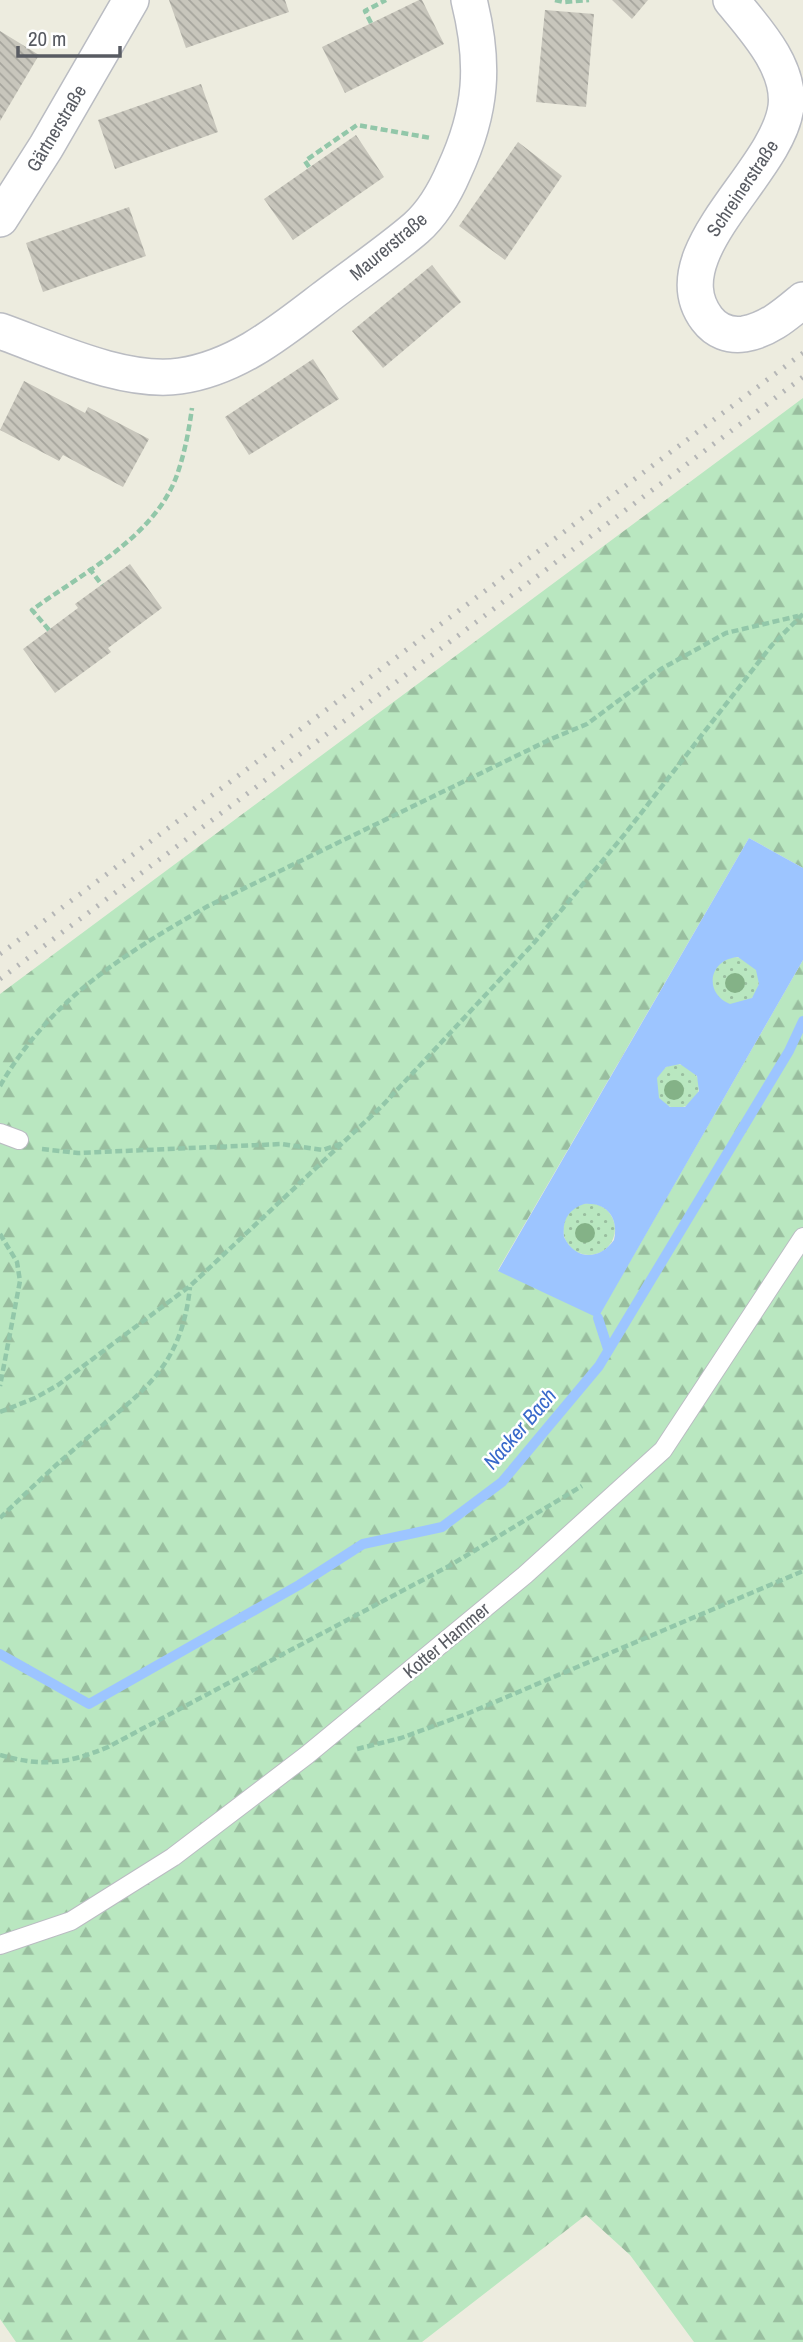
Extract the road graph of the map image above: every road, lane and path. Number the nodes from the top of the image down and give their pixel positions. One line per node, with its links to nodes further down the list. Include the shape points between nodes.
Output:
1 (131, 0): 10 (street, Gärtnerstraße)
2 (386, 0): 7 (path, via 365,11)
3 (469, 0): 8 (street, Maurerstraße, via 480,82)
4 (555, 0): 5 (path)
5 (589, 0)
6 (731, 0): 11 (street, Schreinerstraße, via 774,59 786,104 780,130 763,163 704,244 695,290 701,312 714,329 735,335 780,320)
7 (372, 23)
8 (467, 144): 9 (path, via 357,125 304,161); 13 (street, Maurerstraße, via 445,191 417,227 262,344 222,366)
9 (309, 167)
10 (0, 219)
11 (803, 300)
12 (0, 331): 13 (street, Maurerstraße, via 128,373)
13 (192, 373): 14 (path, via 194,393 178,474 139,532)
14 (89, 568): 15 (path); 17 (path, via 32,610)
15 (102, 585)
16 (801, 615): 18 (path, via 726,633 661,669 587,724 197,912 119,958 81,988 43,1024); 21 (path, via 525,953)
17 (49, 630)
18 (0, 1086)
19 (0, 1133): 20 (lane)
20 (19, 1140): 21 (path, via 49,1152 78,1153 282,1144 323,1150)
21 (346, 1142): 24 (path)
22 (0, 1234): 25 (path, via 17,1262 20,1281)
23 (803, 1237): 31 (lane, Kotter Hammer, via 663,1450 525,1575)
24 (190, 1286): 26 (path, via 58,1385); 28 (path, via 178,1342 143,1393)
25 (0, 1386)
26 (0, 1412)
27 (590, 1479): 30 (path, via 449,1566 108,1747 73,1762 23,1762)
28 (0, 1518)
29 (803, 1571): 31 (path, via 401,1738 338,1753)
30 (0, 1755)
31 (307, 1755): 32 (lane, Kotter Hammer, via 173,1857 112,1897 71,1921)
32 (0, 1945)

